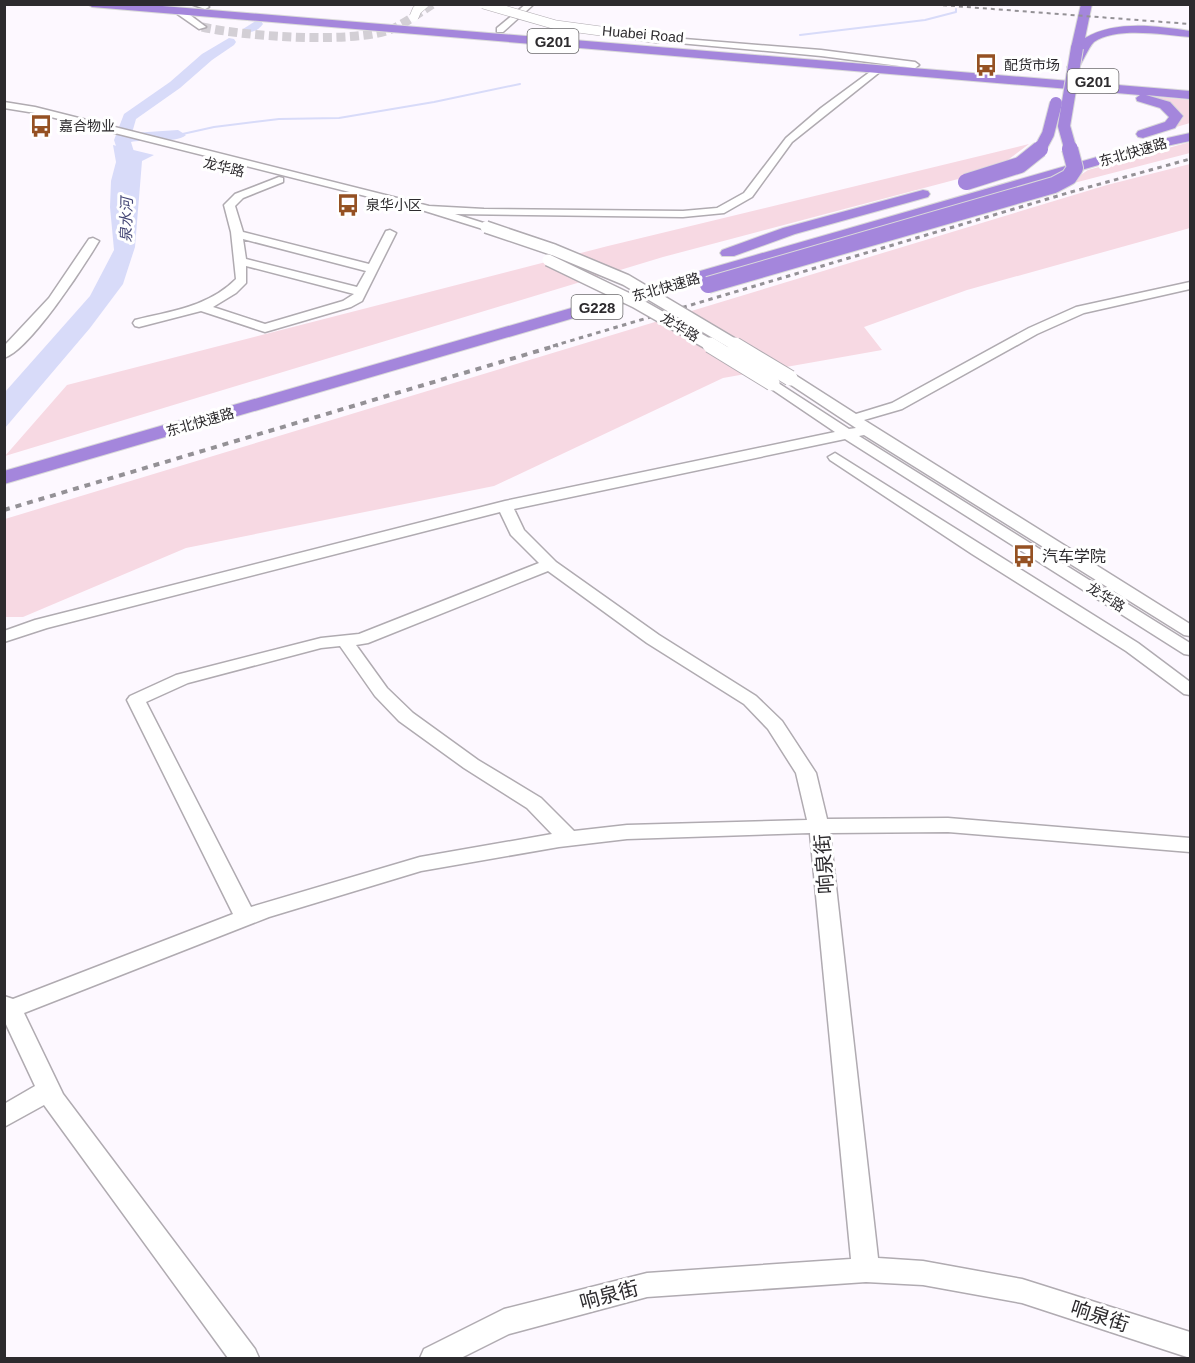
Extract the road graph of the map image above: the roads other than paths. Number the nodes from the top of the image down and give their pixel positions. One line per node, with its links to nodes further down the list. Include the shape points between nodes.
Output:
1 (92, 4): 8 (highway, Huabei Road / G201)
2 (424, 4): 9 (street, bridge)
3 (483, 4): 14 (street, bridge, via 563,27)
4 (531, 4): 11 (street)
5 (1076, 4): 13 (highway)
6 (1087, 4): 13 (highway)
7 (200, 6): 8 (highway, Huabei Road / G201); 11 (highway, Huabei Road / G201)
8 (175, 8): 10 (street); 15 (highway, Huabei Road / G201)
9 (414, 17)
10 (202, 27)
11 (500, 30): 14 (highway, Huabei Road / G201)
12 (1191, 34): 13 (highway, via 1113,33 1090,39)
13 (1076, 48): 29 (highway, bridge, via 1040,149 1019,165); 42 (highway, bridge, via 1064,126 1076,168 1067,179 708,285 595,316)
14 (915, 65): 16 (highway, Huabei Road / G201)
15 (878, 69): 20 (highway, Huabei Road / G201); 31 (street, via 789,140 748,195 720,211 496,213)
16 (995, 73): 17 (highway); 21 (highway, Huabei Road / G201)
17 (1097, 76): 18 (highway); 19 (highway)
18 (1125, 76)
19 (1179, 81)
20 (1074, 85): 22 (highway, Huabei Road / G201); 27 (highway, via 1146,99 1164,105 1176,116 1174,123 1165,127 1106,145)
21 (1191, 88)
22 (1191, 95)
23 (6, 108): 26 (street, 龙华路, via 91,134); 26 (street, 龙华路, via 103,127)
24 (1191, 127): 27 (highway, 东北快速路 / G228)
25 (1191, 137): 42 (highway, 东北快速路 / G228)
26 (168, 148): 28 (street, 龙华路); 31 (street, 龙华路)
27 (1075, 160): 37 (highway, 东北快速路 / G228)
28 (279, 180): 33 (street, via 239,196 229,206); 46 (street, 龙华路, bridge, via 416,216 543,258 598,281 647,306 772,383)
29 (961, 184)
30 (934, 191): 37 (highway, via 789,231)
31 (429, 209): 44 (street, 龙华路, bridge, via 554,250 627,280)
32 (390, 233): 36 (street)
33 (237, 234): 35 (street); 36 (street)
34 (93, 241): 43 (street, via 57,298)
35 (240, 261): 39 (street); 40 (street, via 242,280 233,291)
36 (373, 269): 39 (street)
37 (671, 274): 48 (highway, 东北快速路 / G228)
38 (1191, 286): 44 (street, via 1080,310 1033,331 897,406)
39 (361, 292): 40 (street, via 347,304 265,328)
40 (201, 307): 41 (street)
41 (139, 324)
42 (468, 344): 49 (highway, 东北快速路 / G228)
43 (4, 354)
44 (854, 419): 45 (street, 龙华路)
45 (866, 430): 46 (street); 51 (street, 龙华路)
46 (846, 434): 50 (street); 52 (street, 龙华路)
47 (835, 456): 53 (street)
48 (4, 464)
49 (4, 478)
50 (505, 506): 54 (street, via 518,532); 56 (street, via 41,624)
51 (1030, 532): 52 (street); 55 (street, 龙华路)
52 (1010, 536): 53 (street); 58 (street, 龙华路)
53 (978, 551): 59 (street, via 1132,647)
54 (550, 565): 57 (street, via 362,639); 60 (street, via 653,639 750,700 775,725 806,773)
55 (1191, 631)
56 (4, 637)
57 (345, 641): 61 (street, via 381,692 406,717 534,803); 63 (street, via 321,643 182,679 136,700)
58 (1191, 650)
59 (1191, 690)
60 (819, 826): 61 (street, via 627,832); 62 (street, 响泉街, via 948,825); 67 (street, 响泉街)
61 (569, 839): 63 (street, via 420,864)
62 (1191, 845)
63 (246, 918): 64 (street)
64 (8, 1007): 65 (street)
65 (50, 1090): 66 (street); 69 (street)
66 (4, 1118)
67 (866, 1270): 68 (street, 响泉街, via 923,1273 1022,1291); 70 (street, 响泉街, via 647,1284 504,1322)
68 (1191, 1346)
69 (244, 1359)
70 (434, 1359)

